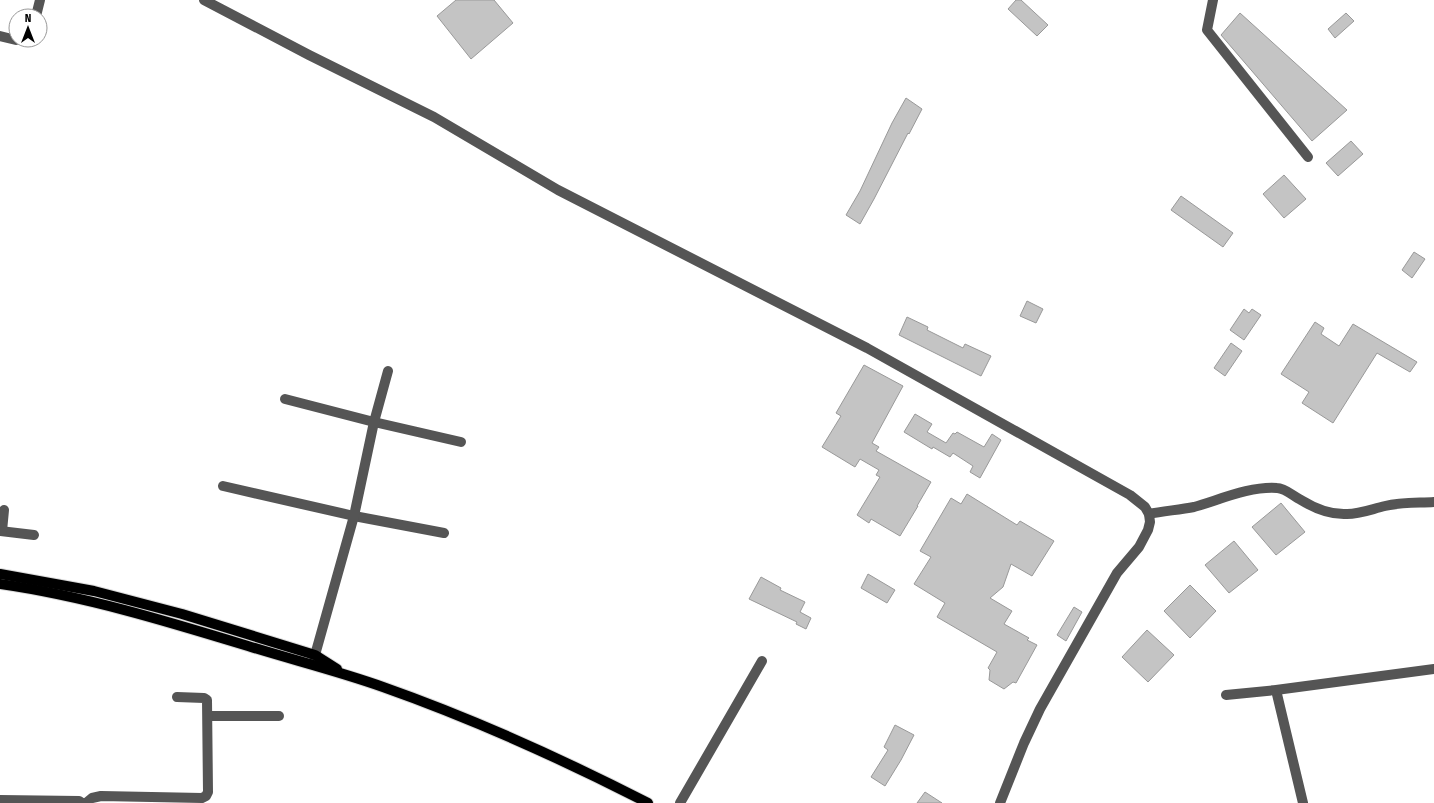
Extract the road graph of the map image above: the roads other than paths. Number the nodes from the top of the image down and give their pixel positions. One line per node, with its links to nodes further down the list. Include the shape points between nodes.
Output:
1 (204, 0): 11 (street, via 434,116 558,190 867,348 1130,495 1145,507)
2 (1213, 0): 3 (street, via 1207,30)
3 (1308, 157)
4 (388, 371): 6 (street)
5 (285, 399): 6 (street)
6 (374, 422): 7 (street); 12 (street)
7 (461, 442)
8 (223, 486): 12 (street)
9 (1434, 502): 11 (street, via 1401,503 1368,512 1332,513 1315,508 1287,491 1270,488 1256,489 1191,507)
10 (4, 510): 13 (street)
11 (1148, 514): 33 (street, via 1150,522 1144,538 1117,573 1035,719)
12 (354, 516): 14 (street); 18 (street)
13 (1, 531): 15 (street)
14 (444, 533)
15 (34, 535)
16 (0, 574): 18 (main road, via 94,591 182,614)
17 (0, 584): 20 (main road, via 100,604)
18 (315, 655): 20 (street); 22 (main road)
19 (762, 661): 32 (street)
20 (313, 666): 22 (main road)
21 (1434, 669): 23 (street)
22 (345, 674): 31 (main road, via 506,735)
23 (1276, 690): 24 (street); 34 (street)
24 (1226, 695)
25 (177, 697): 26 (street, via 204,698 207,700)
26 (208, 716): 27 (street); 30 (street, via 206,796 101,796)
27 (279, 716)
28 (0, 800): 29 (street)
29 (82, 803)
30 (86, 803)
31 (648, 803)
32 (680, 803)
33 (1000, 803)
34 (1303, 803)

